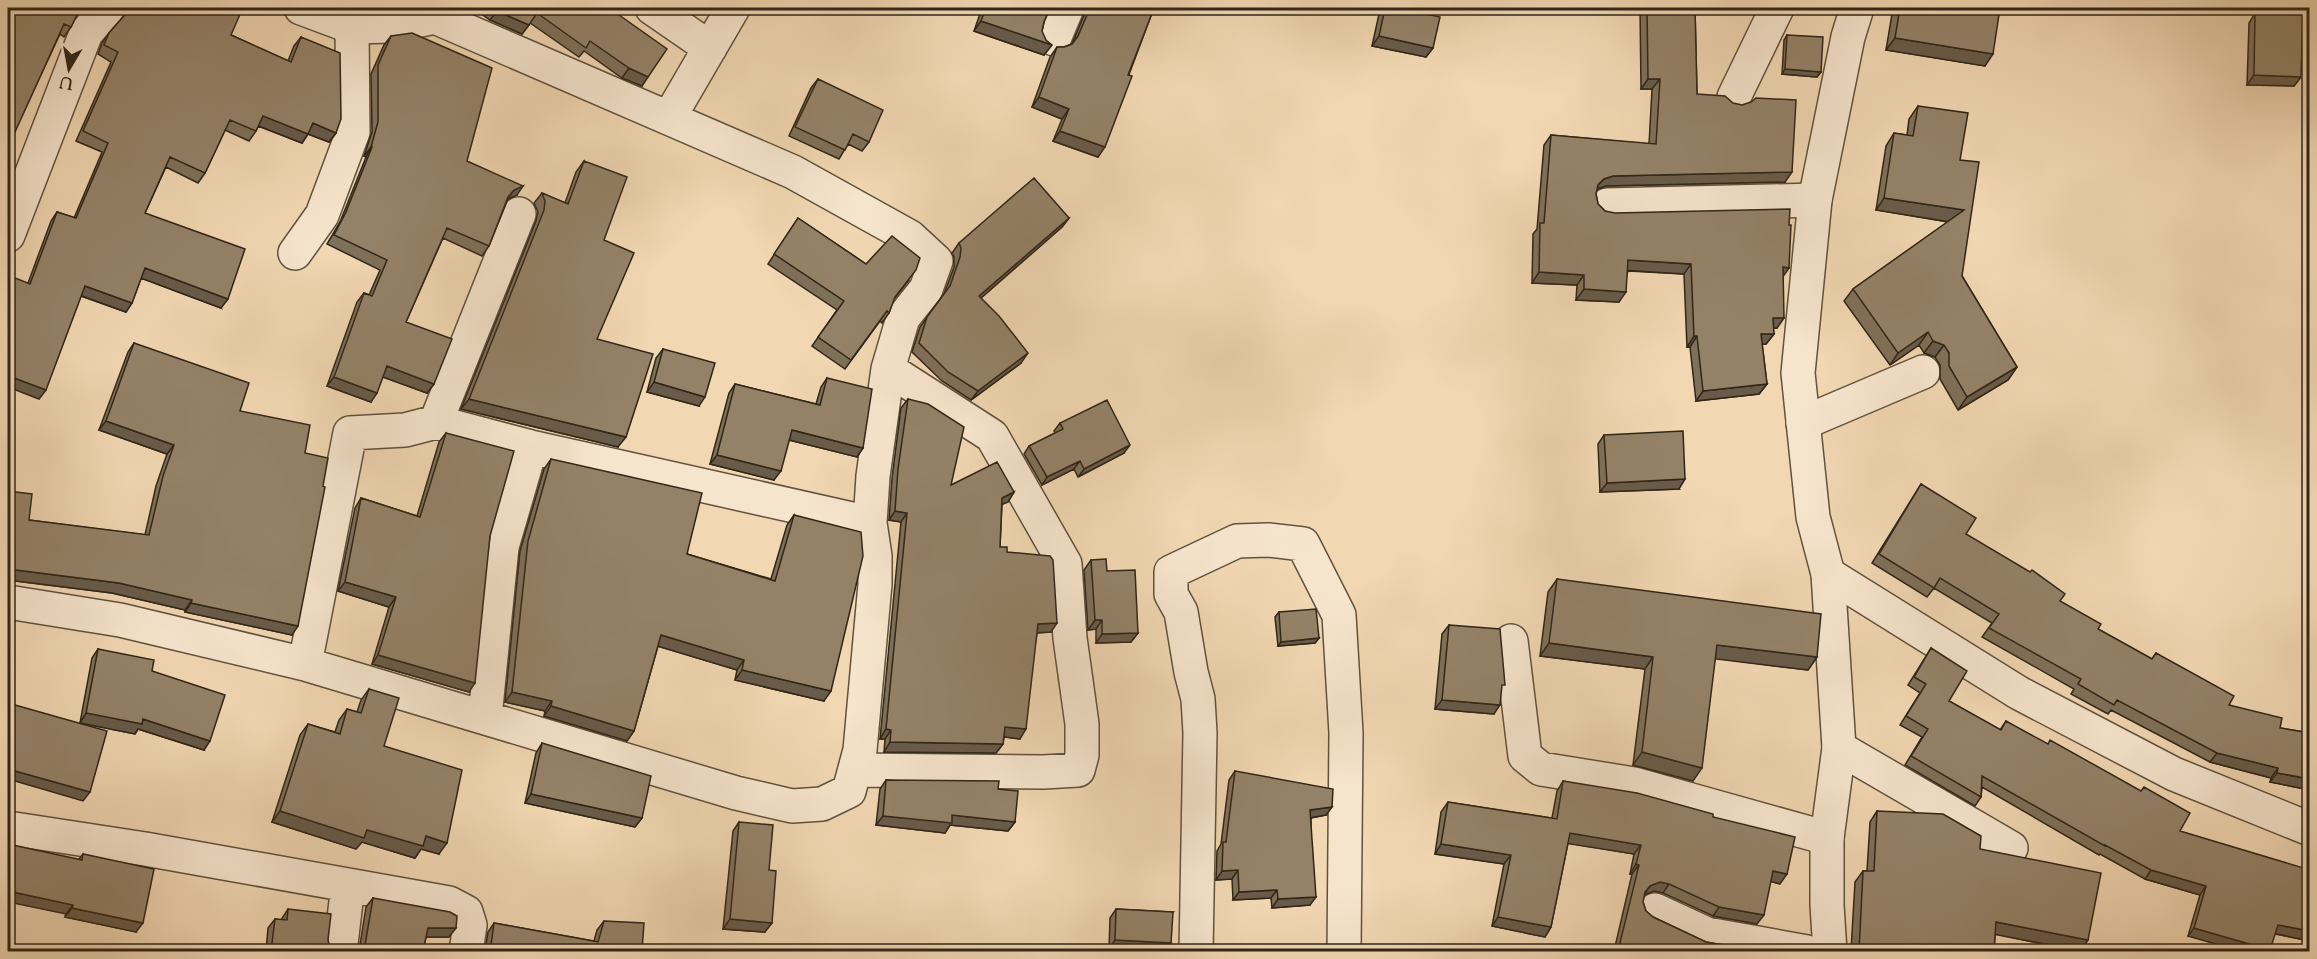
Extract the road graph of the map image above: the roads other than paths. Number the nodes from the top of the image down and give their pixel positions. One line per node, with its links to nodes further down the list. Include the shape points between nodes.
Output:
1 (108, 8): 17 (street, via 86,33)
2 (301, 8): 9 (street)
3 (652, 8): 11 (street)
4 (733, 8): 11 (street)
5 (1067, 8): 10 (street)
6 (1777, 8): 12 (street)
7 (1857, 8): 14 (street)
8 (439, 12): 9 (street, via 394,26); 13 (street)
9 (352, 27): 18 (street, via 353,132 322,216)
10 (1054, 39)
11 (710, 48): 13 (street)
12 (1734, 97)
13 (669, 118): 19 (street, via 793,172 910,237 936,261 926,289 903,318)
14 (1815, 200): 15 (street); 22 (street, via 1798,373)
15 (1607, 205)
16 (519, 214): 21 (street)
17 (8, 235)
18 (295, 253)
19 (888, 369): 24 (street); 31 (street, via 992,436 1065,564 1082,755 1078,770)
20 (1923, 372): 22 (street)
21 (435, 422): 23 (street); 28 (street, via 405,430 350,433)
22 (1803, 423): 25 (street, via 1813,517)
23 (531, 447): 24 (street); 29 (street, via 502,547)
24 (870, 523): 31 (street, via 875,584)
25 (1828, 574): 30 (street); 33 (street, via 2030,698 2174,774)
26 (8, 602): 28 (street, via 120,620)
27 (1511, 641): 34 (street, via 1526,756 1540,769 1634,784)
28 (305, 664): 29 (street)
29 (485, 717): 31 (street, via 792,807 822,804 849,791)
30 (1839, 748): 34 (street); 35 (street)
31 (855, 770)
32 (8, 828): 36 (street)
33 (2310, 829)
34 (1827, 838): 43 (street)
35 (2011, 848)
36 (348, 885): 38 (street); 39 (street, via 449,903 466,912 471,925)
37 (1655, 910): 42 (street, via 1707,934)
38 (340, 951)
39 (466, 951)
40 (1196, 951): 41 (street, via 1198,699 1181,612 1171,594 1171,572 1237,541 1268,540 1303,544 1339,615 1346,733)
41 (1344, 951)
42 (1807, 951)
43 (1830, 951)

